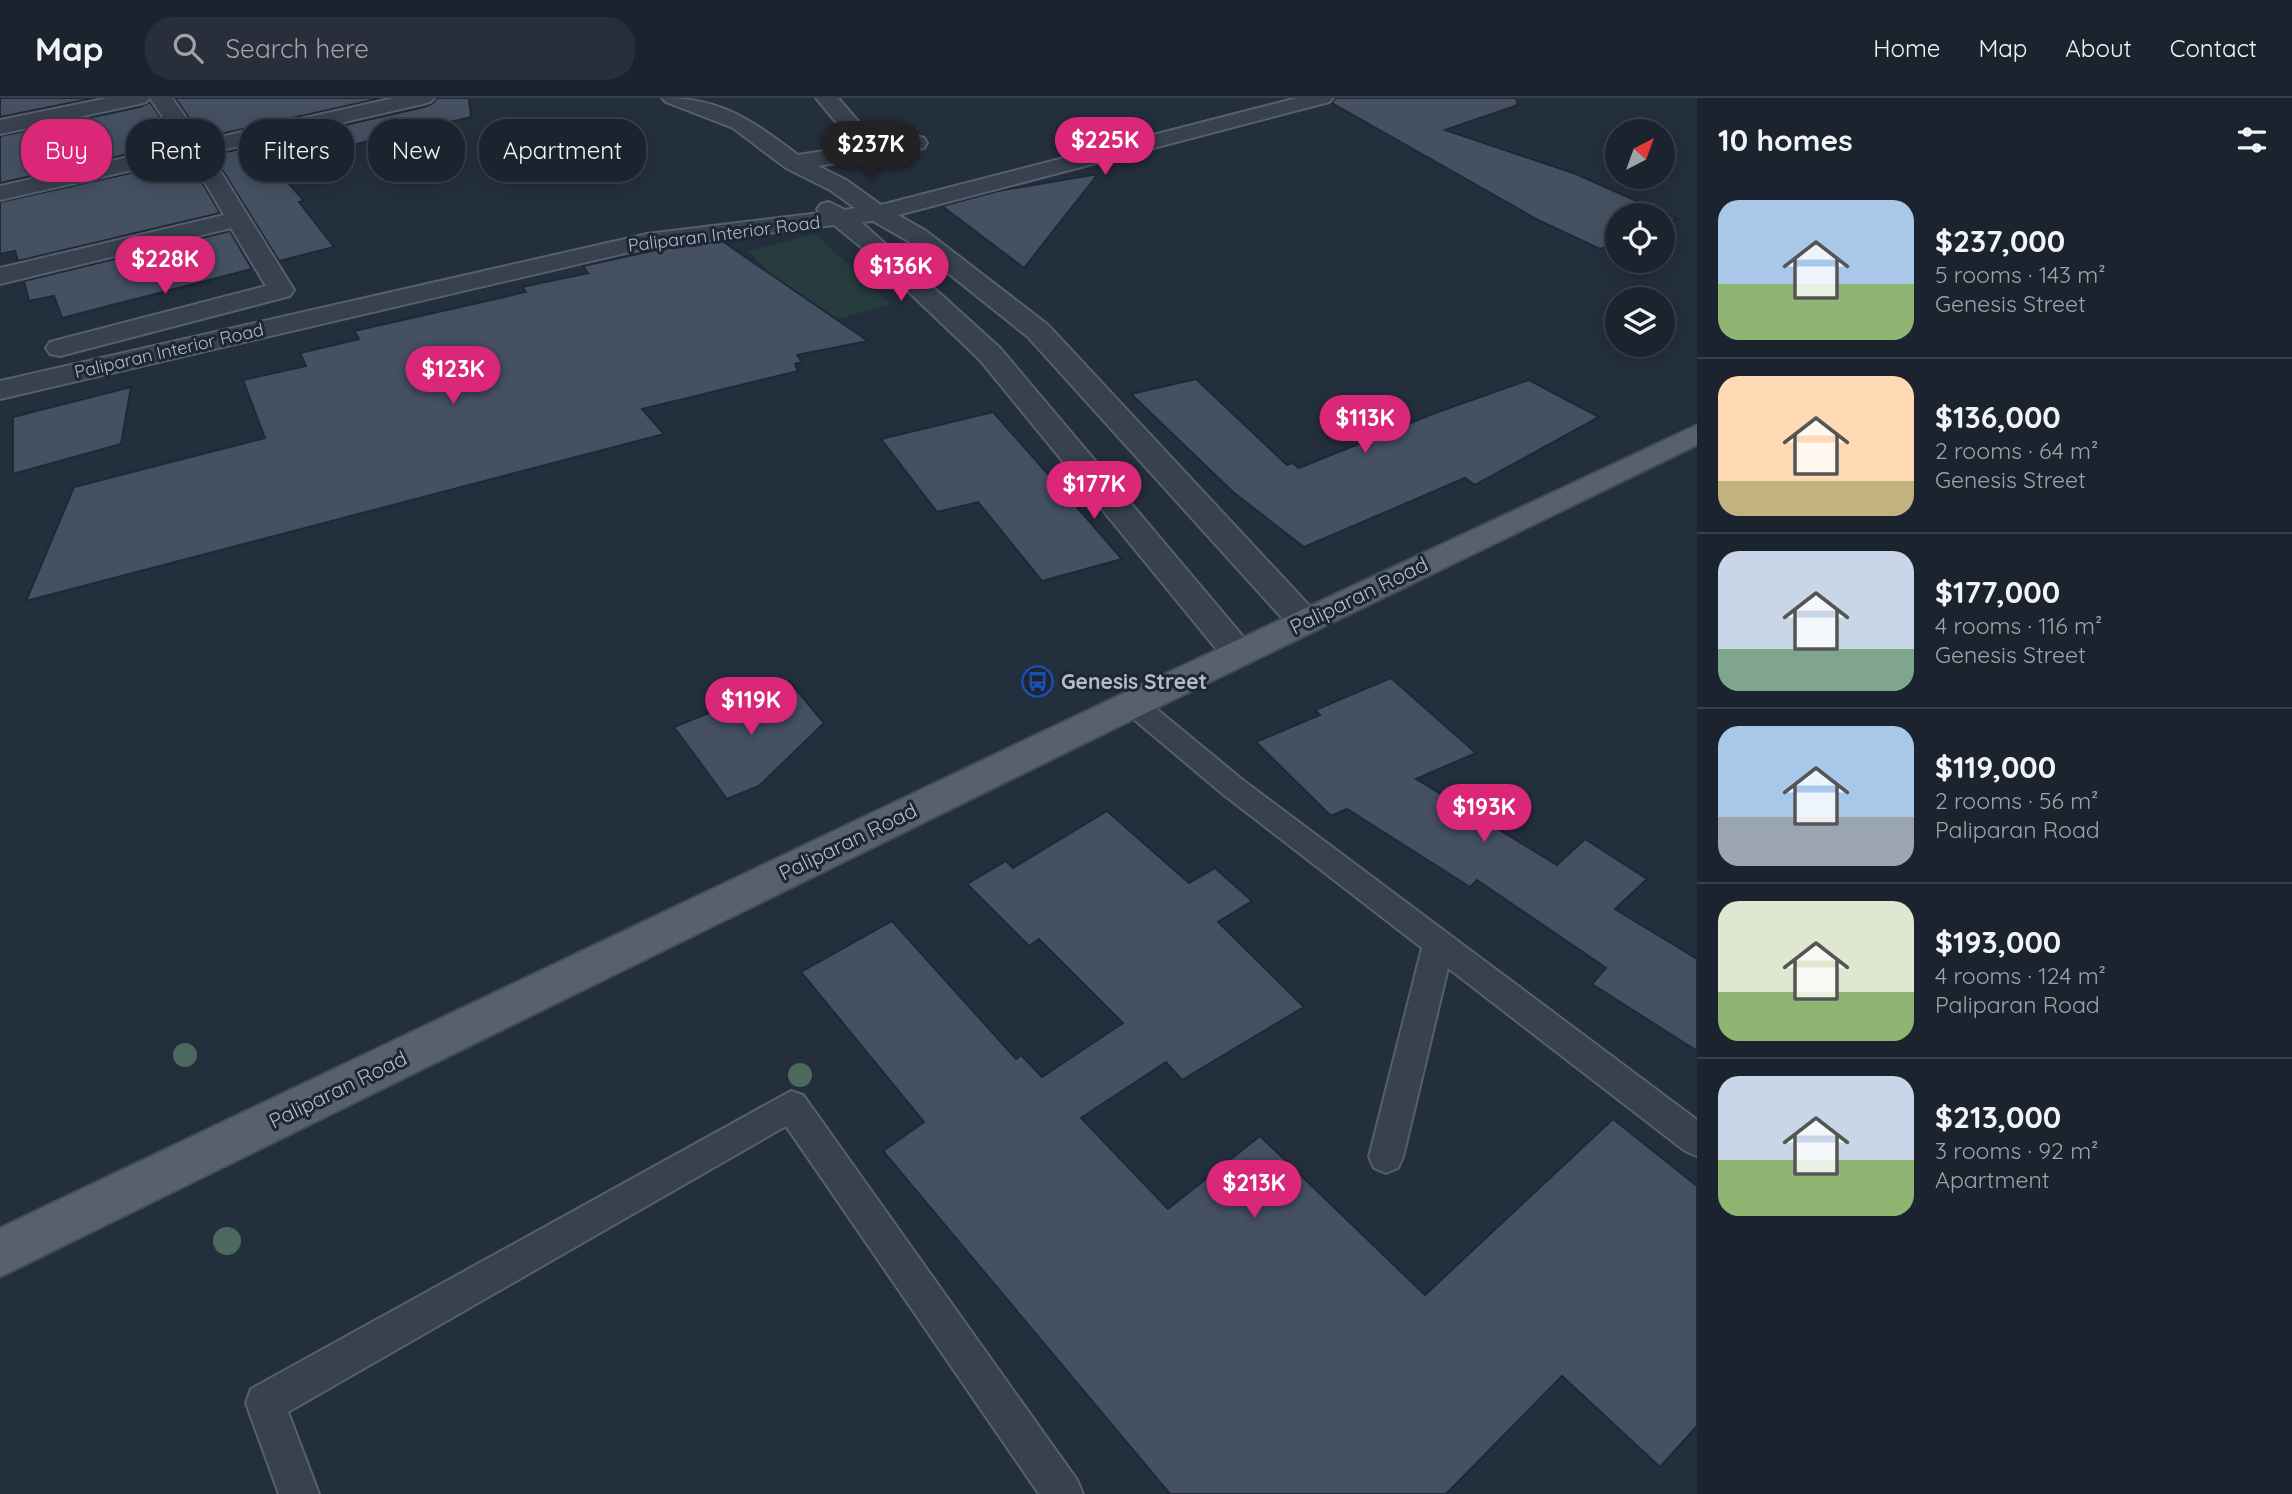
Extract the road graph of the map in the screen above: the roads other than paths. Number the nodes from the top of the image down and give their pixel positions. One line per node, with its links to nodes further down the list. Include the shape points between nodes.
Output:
1 (139, 98): 8 (street)
2 (161, 98): 7 (street)
3 (423, 98): 9 (street)
4 (827, 98): 11 (street)
5 (1322, 98): 16 (street, Paliparan Interior Road)
6 (681, 99): 12 (street, via 741,123)
7 (176, 119)
8 (0, 127)
9 (225, 142)
10 (916, 143): 11 (street)
11 (871, 150): 12 (street)
12 (794, 163): 16 (street, via 838,184); 18 (street, via 807,187)
13 (126, 164): 15 (street)
14 (216, 182): 17 (street)
15 (0, 193)
16 (877, 213): 18 (street, Paliparan Interior Road); 23 (street, via 917,236 1038,331)
17 (237, 219): 19 (street); 20 (street, via 281,290)
18 (839, 220): 21 (street, Paliparan Interior Road, via 647,241); 23 (street, via 875,246 990,354)
19 (0, 276)
20 (60, 348)
21 (0, 390)
22 (1697, 434): 24 (main road, Paliparan Road)
23 (1102, 443): 24 (street); 25 (street)
24 (1305, 622): 25 (main road, Paliparan Road)
25 (1238, 654): 26 (main road, Paliparan Road)
26 (1133, 704): 27 (lane, via 1234,788); 30 (main road, Paliparan Road)
27 (1438, 943): 28 (lane); 29 (lane)
28 (1697, 1140)
29 (1386, 1157)
30 (0, 1253)
31 (299, 1494): 32 (lane, via 265,1403 791,1107)
32 (1063, 1494)

